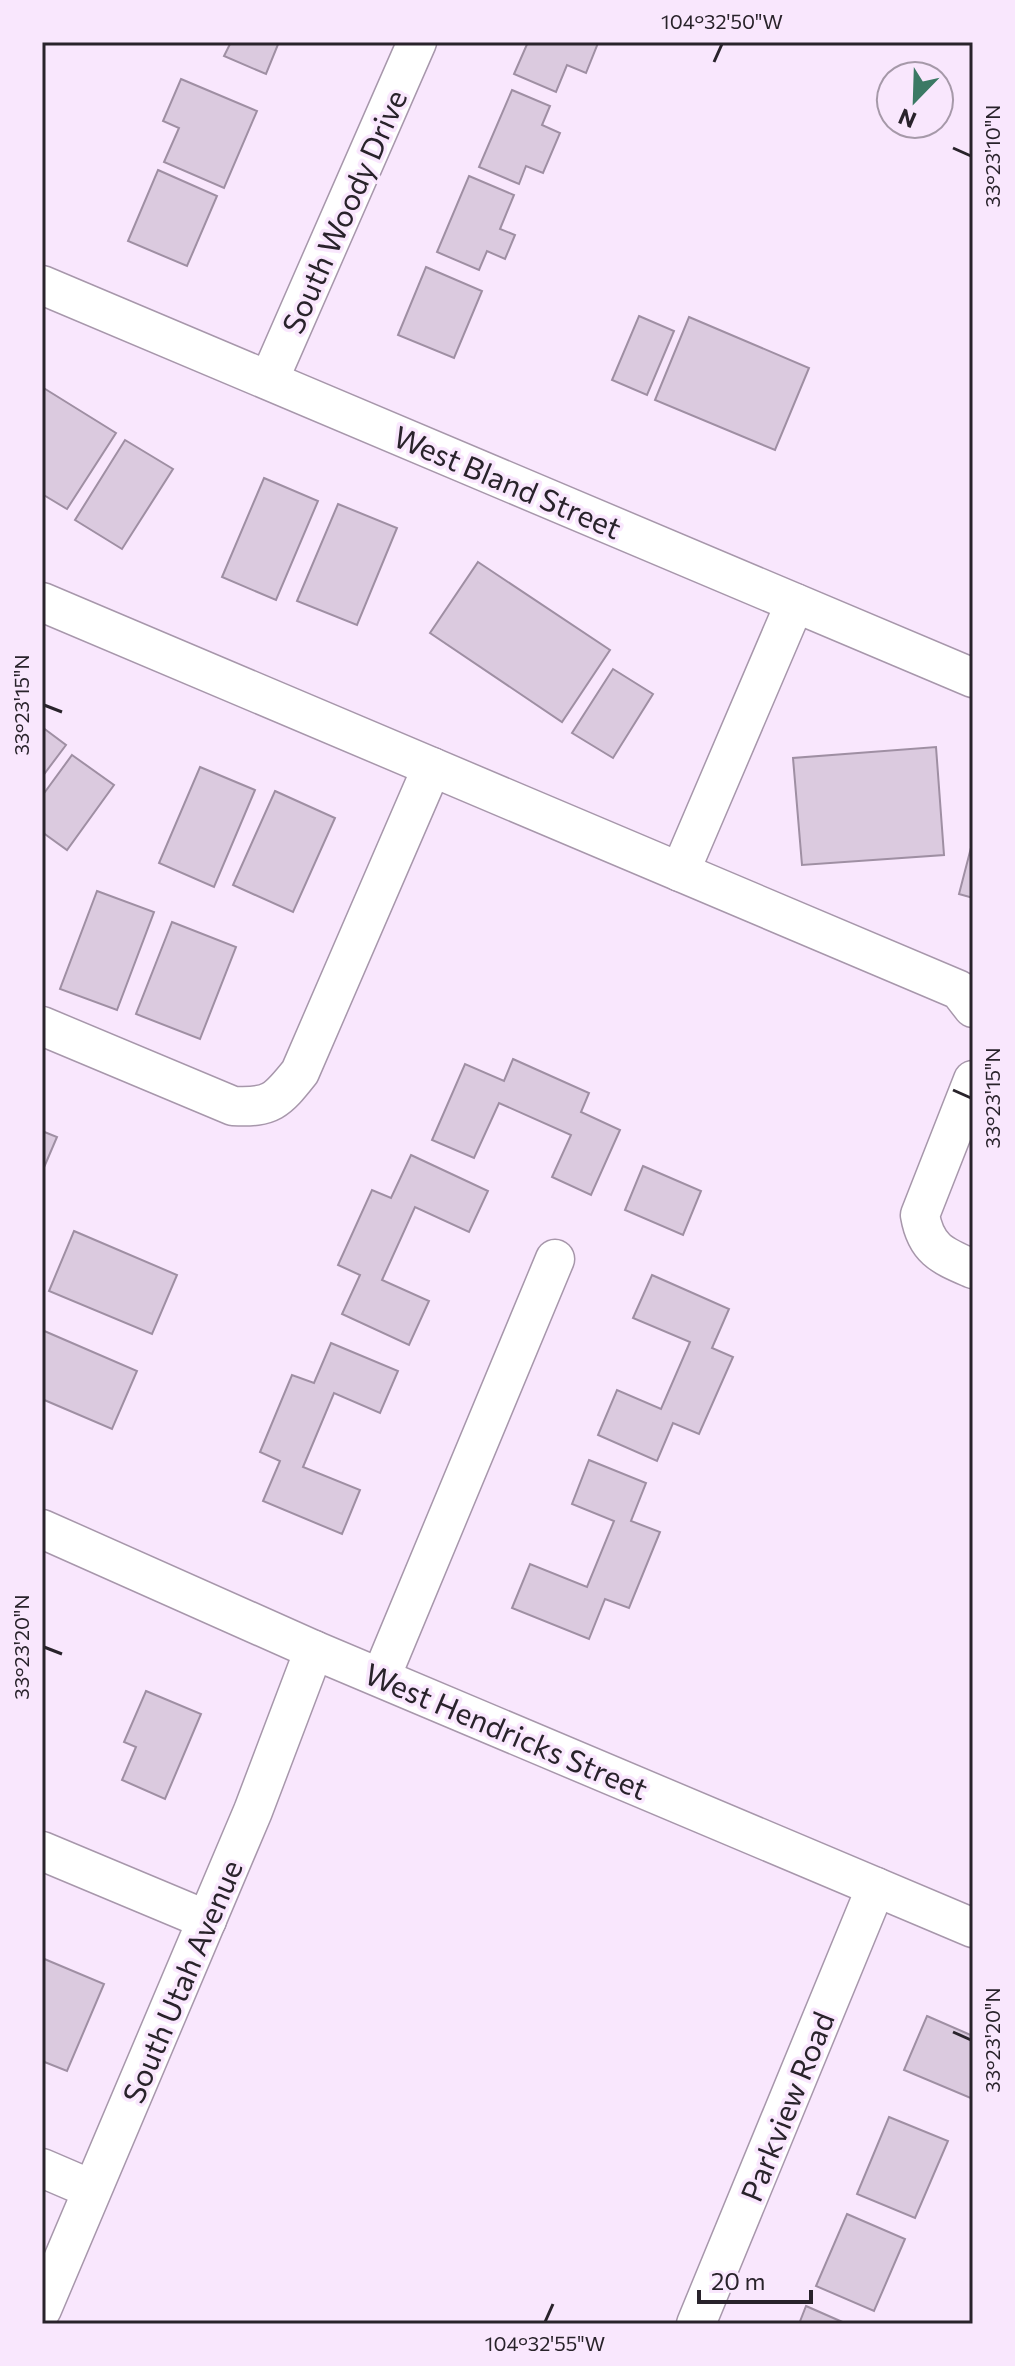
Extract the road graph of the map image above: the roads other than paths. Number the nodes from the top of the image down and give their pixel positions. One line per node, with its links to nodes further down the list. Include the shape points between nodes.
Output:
1 (417, 42): 3 (street, South Woody Drive)
2 (42, 285): 3 (street, West Bland Street)
3 (269, 380): 5 (street, West Bland Street)
4 (42, 602): 7 (street)
5 (795, 603): 6 (street, West Bland Street); 8 (street)
6 (973, 678)
7 (432, 767): 8 (street); 10 (street, via 300,1072 284,1093 261,1107 233,1106)
8 (680, 872): 9 (street, via 959,990)
9 (973, 1008)
10 (42, 1026)
11 (973, 1080): 13 (street, via 920,1215 923,1235 942,1256)
12 (555, 1259): 16 (street)
13 (973, 1269)
14 (42, 1529): 15 (street, West Hendricks Street)
15 (314, 1650): 16 (street, West Hendricks Street); 19 (street, South Utah Avenue)
16 (381, 1677): 18 (street, West Hendricks Street)
17 (42, 1851): 19 (street)
18 (876, 1887): 20 (street, West Hendricks Street); 24 (street, Parkview Road)
19 (207, 1920): 22 (street, South Utah Avenue)
20 (973, 1928)
21 (42, 2168): 22 (street)
22 (91, 2189): 23 (street, South Utah Avenue)
23 (42, 2309)
24 (696, 2324)

